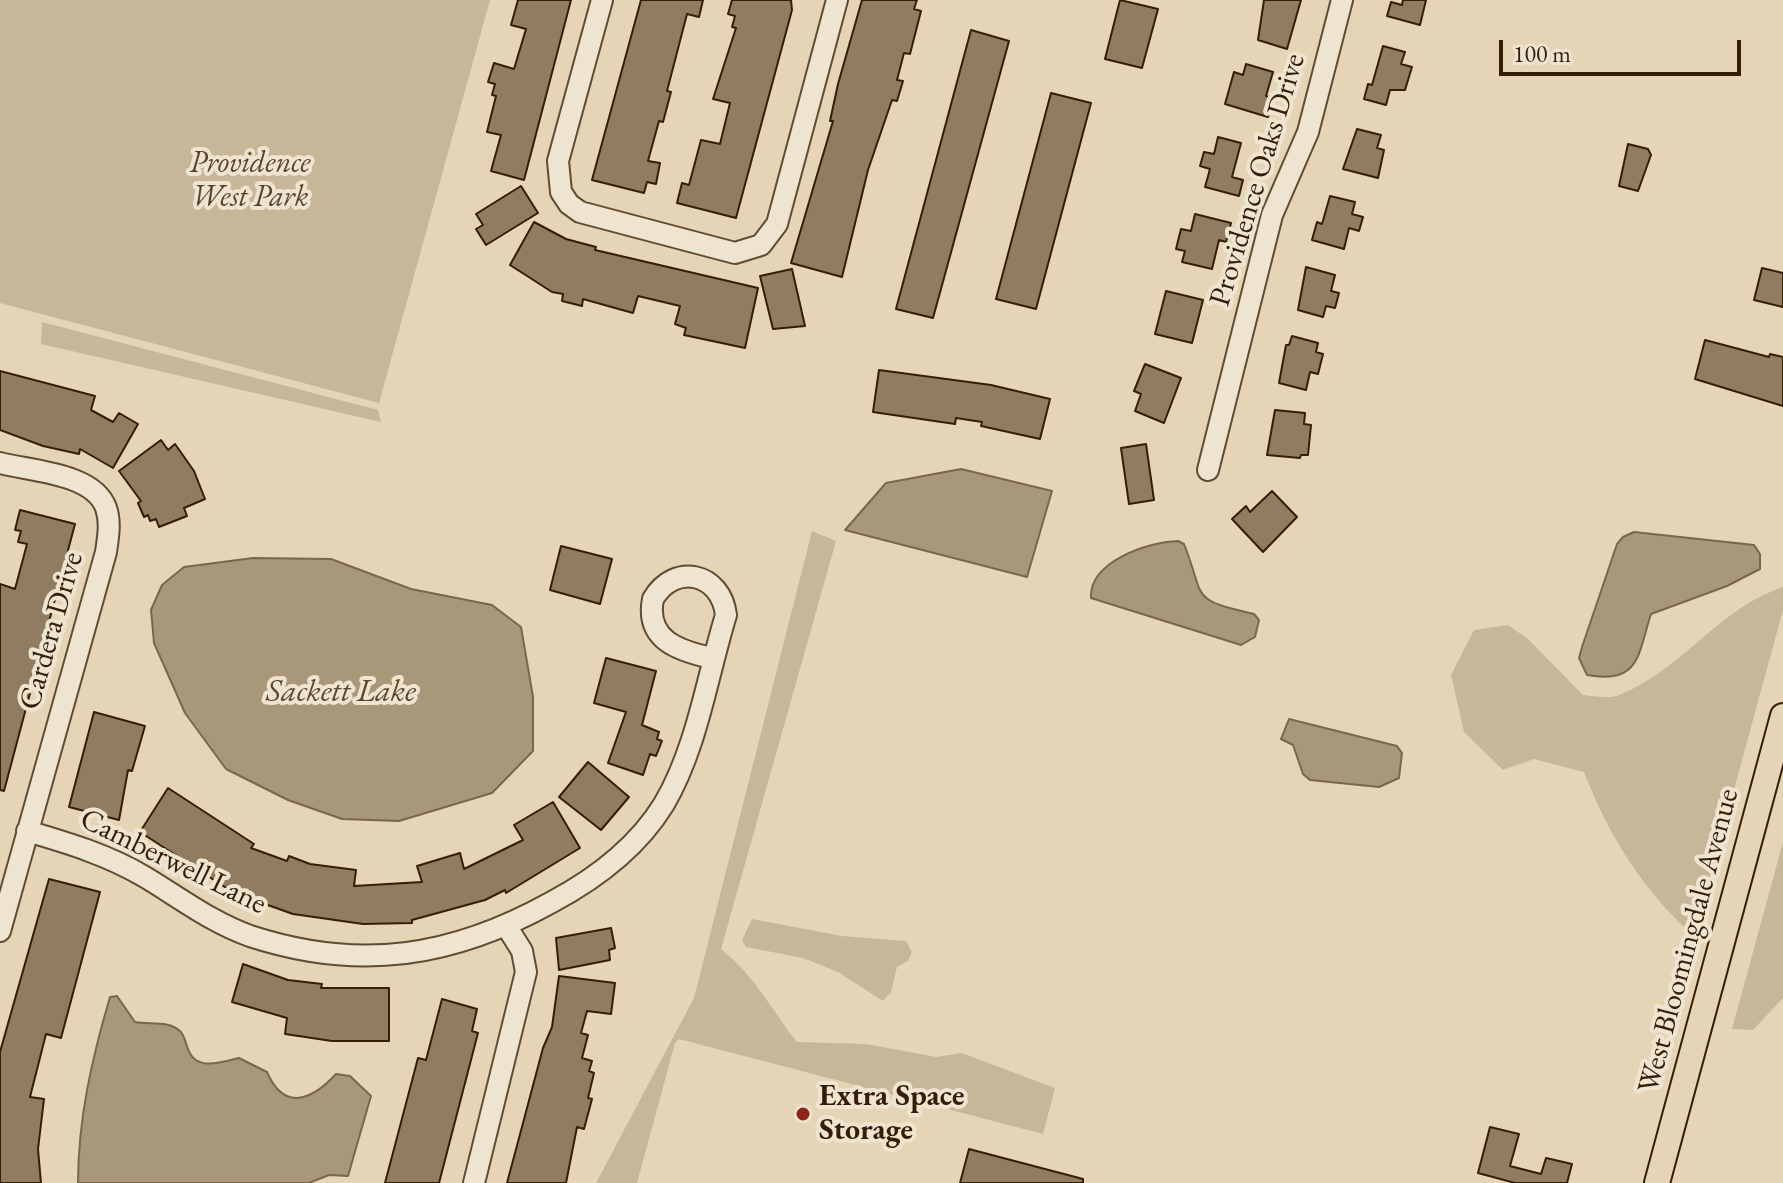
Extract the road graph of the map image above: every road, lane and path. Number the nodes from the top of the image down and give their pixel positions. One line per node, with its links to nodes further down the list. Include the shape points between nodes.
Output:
1 (602, 0): 2 (street, via 558,161 561,192 580,212 735,253 761,245 777,224)
2 (837, 0)
3 (1342, 0): 5 (street, Providence Oaks Drive, via 1308,132 1272,215)
4 (0, 463): 8 (street, Cardera Drive, via 80,483 106,506 109,524 106,552)
5 (1208, 470)
6 (712, 658): 9 (street, Camberwell Lane, via 680,773 649,827 583,885)
7 (1783, 716): 12 (main road, West Bloomingdale Avenue)
8 (27, 831): 9 (street, Camberwell Lane, via 109,859 233,929 300,949 401,955 433,951); 10 (street, Cardera Drive)
9 (507, 927): 11 (street, via 522,951 526,972)
10 (0, 931)
11 (474, 1183)
12 (1657, 1183)

